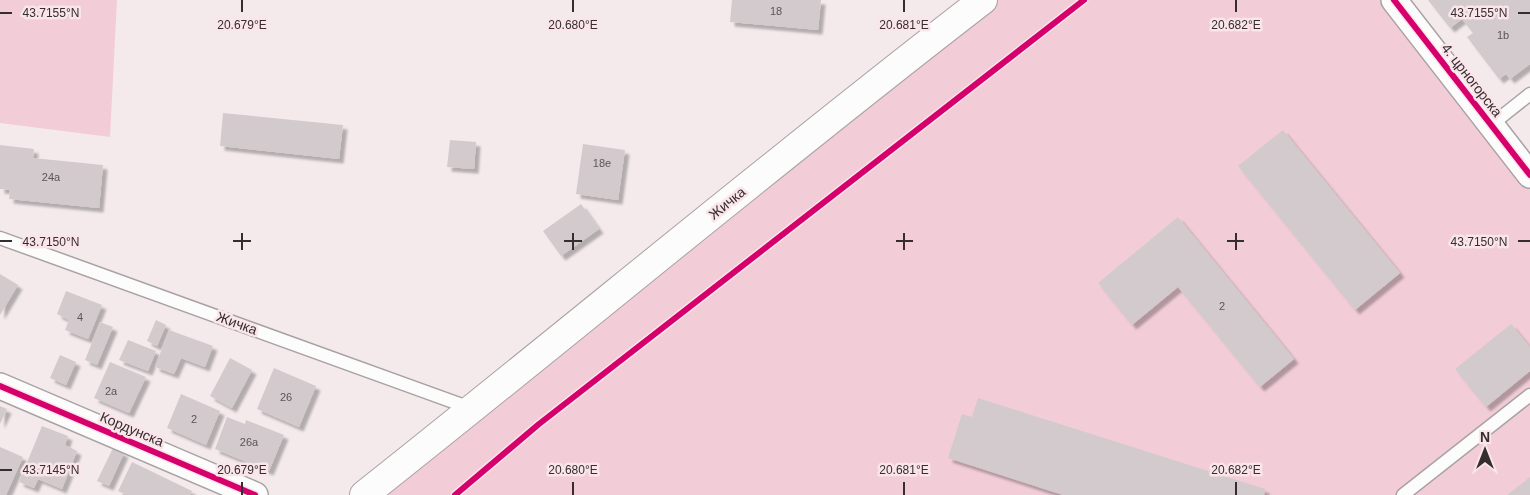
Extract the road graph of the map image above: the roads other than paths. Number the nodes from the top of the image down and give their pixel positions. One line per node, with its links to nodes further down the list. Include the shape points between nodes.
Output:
1 (983, 0): 9 (main road, Жичка, via 880,79)
2 (1394, 0): 4 (street, 4. црногорска)
3 (1530, 94): 4 (lane)
4 (1491, 124): 5 (street, 4. црногорска)
5 (1530, 175)
6 (0, 238): 9 (lane, Жичка)
7 (0, 386): 10 (street, Кордунска)
8 (1530, 395): 12 (lane)
9 (473, 408): 11 (main road, Жичка)
10 (255, 495)
11 (364, 495)
12 (1404, 495)

